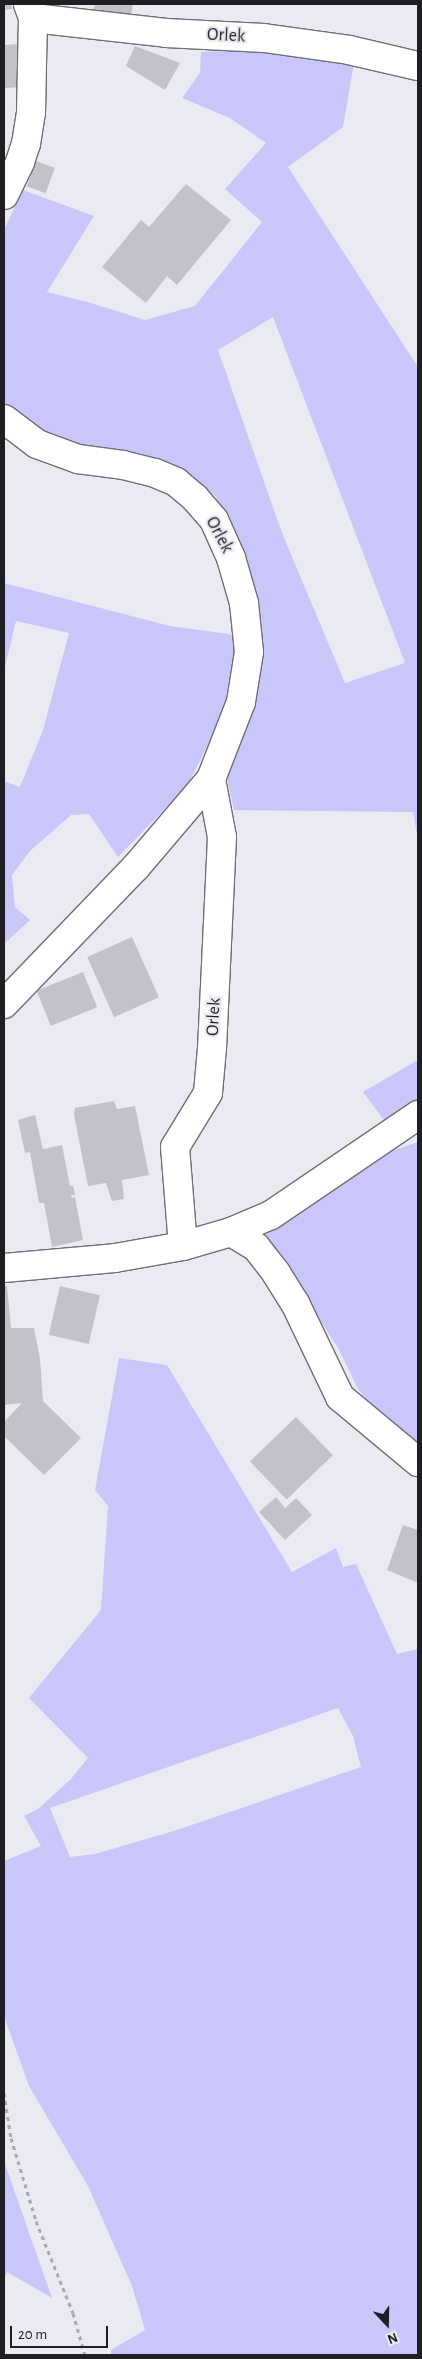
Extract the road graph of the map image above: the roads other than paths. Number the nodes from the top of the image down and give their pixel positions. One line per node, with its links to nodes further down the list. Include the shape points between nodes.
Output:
1 (30, 11): 2 (street, Orlek, via 166,33 264,38 349,50); 3 (street, Orlek, via 30,113 26,144)
2 (418, 66)
3 (7, 185)
4 (4, 419): 5 (street, Orlek, via 37,444 78,458 155,472 176,482 214,520 231,558 244,602 249,652 241,702)
5 (211, 779): 6 (street, Orlek, via 136,867); 9 (street, Orlek, via 222,837 212,1048 208,1093 175,1146)
6 (4, 1004)
7 (418, 1115): 8 (street, via 271,1215)
8 (231, 1232): 9 (street); 11 (street, via 256,1247 276,1273 295,1303 340,1397)
9 (183, 1246): 10 (street, via 115,1258)
10 (4, 1268)
11 (418, 1462)

